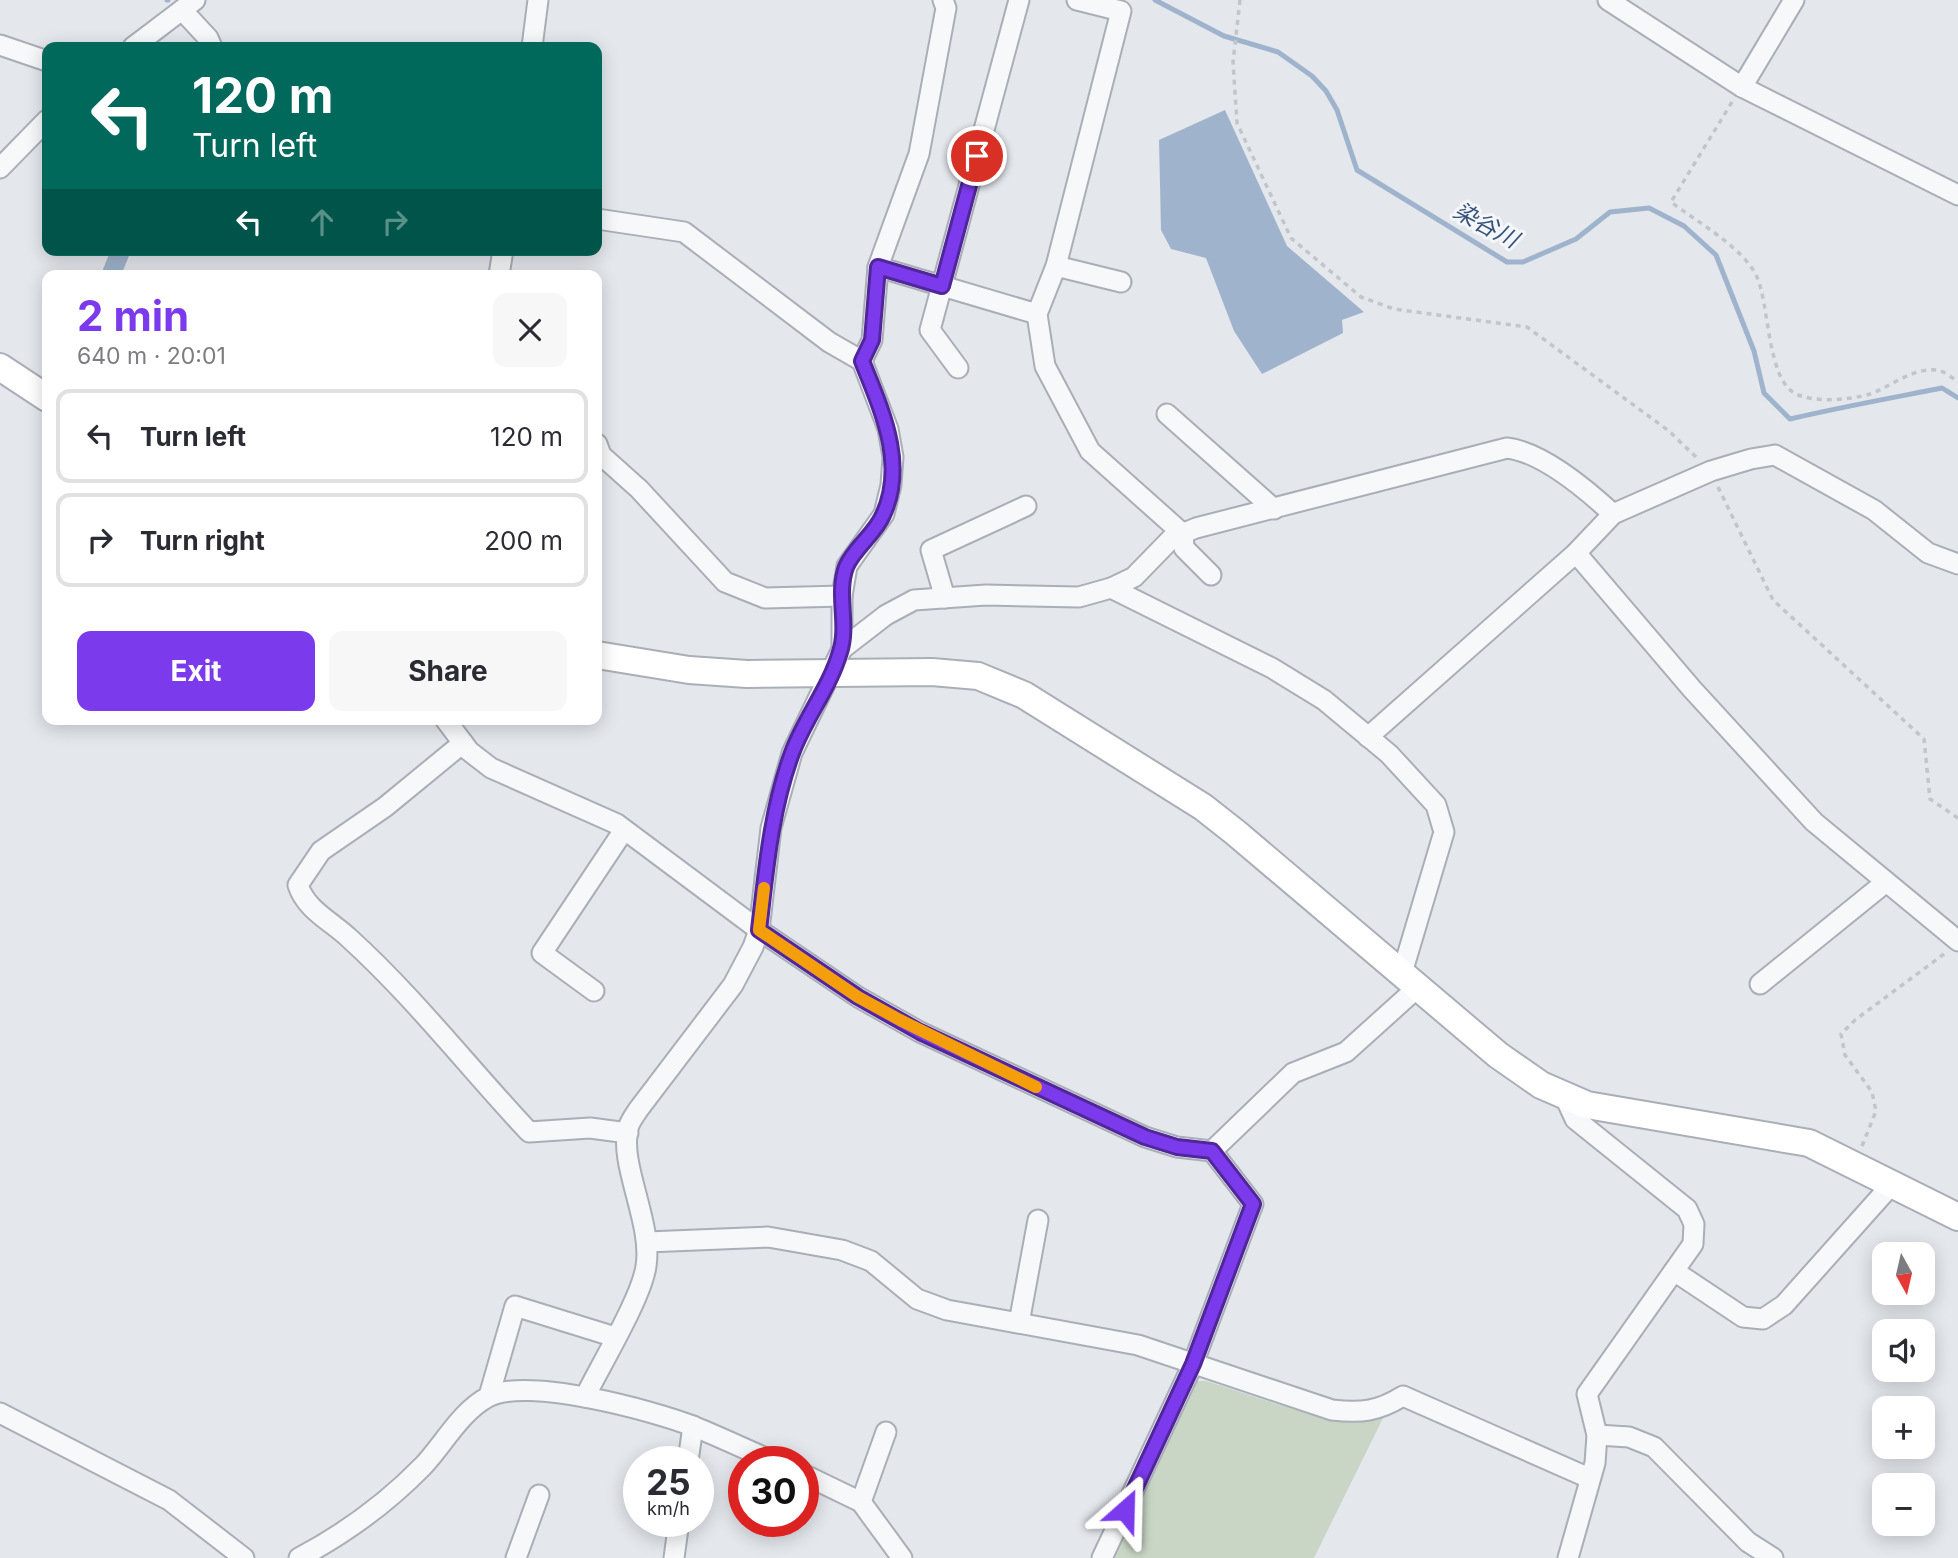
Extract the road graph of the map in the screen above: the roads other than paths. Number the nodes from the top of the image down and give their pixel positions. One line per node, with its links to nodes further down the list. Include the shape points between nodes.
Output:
1 (538, 0): 10 (street)
2 (943, 0): 19 (street, via 946,8 919,154)
3 (1019, 0): 21 (street)
4 (1077, 0): 18 (street, via 1121,11)
5 (1608, 0): 13 (street)
6 (1794, 0): 13 (street)
7 (189, 5): 8 (street); 9 (street)
8 (140, 42)
9 (210, 42)
10 (533, 42)
11 (0, 45): 12 (street)
12 (42, 59)
13 (1742, 86): 16 (street)
14 (42, 125): 15 (street)
15 (0, 168)
16 (1958, 195)
17 (602, 220): 23 (street, via 684,232 829,342)
18 (1056, 266): 20 (street); 22 (street)
19 (878, 267): 21 (street); 23 (street, via 872,340)
20 (1121, 282)
21 (942, 286): 22 (street); 25 (street, via 930,330)
22 (1037, 314): 32 (street, via 1045,366 1090,451)
23 (862, 361): 37 (street, via 888,429 891,485 884,514 847,566)
24 (0, 367): 26 (street)
25 (958, 368)
26 (42, 395)
27 (1167, 414): 30 (street)
28 (602, 456): 37 (street, via 725,582 765,598)
29 (1026, 506): 38 (street, via 931,550)
30 (1274, 509): 31 (street, via 1507,448 1523,450 1590,493); 32 (street)
31 (1613, 514): 33 (street); 34 (street, via 1711,471 1775,455 1874,510 1928,553)
32 (1182, 534): 35 (street, via 1184,548); 36 (street, via 1171,538 1134,577)
33 (1576, 552): 43 (street); 46 (street, via 1692,689 1814,822)
34 (1958, 564)
35 (1211, 575)
36 (1111, 588): 38 (street, via 1079,597); 43 (street, via 1272,668 1324,700)
37 (842, 596): 39 (street)
38 (946, 598): 39 (street, via 914,600)
39 (842, 649): 41 (street)
40 (602, 656): 41 (street, via 689,670)
41 (832, 675): 47 (street, via 792,753 774,816); 49 (street, via 932,672 978,676 1024,695 1203,807)
42 (450, 725): 44 (street)
43 (1368, 737): 49 (street, via 1436,806 1444,832)
44 (463, 743): 45 (street, via 491,768); 53 (street, via 321,852 298,885 301,893 373,960 529,1132 590,1128)
45 (624, 830): 47 (street); 51 (street, via 542,953)
46 (1886, 882): 48 (street); 50 (street)
47 (759, 930): 53 (street, via 733,985 638,1110); 54 (street, via 858,997 920,1032 1145,1137)
48 (1953, 946)
49 (1409, 981): 52 (street, via 1498,1055); 54 (street, via 1346,1052 1293,1073)
50 (1760, 984)
51 (594, 990)
52 (1564, 1095): 55 (street, via 1587,1105 1645,1117 1809,1143); 59 (street, via 1575,1119 1687,1209 1694,1224 1693,1244)
53 (628, 1133): 58 (street)
54 (1212, 1151): 62 (street, via 1253,1204)
55 (1893, 1183): 56 (street); 59 (street, via 1784,1305 1763,1319 1743,1317)
56 (1958, 1217)
57 (1038, 1220): 60 (street)
58 (647, 1242): 60 (street, via 768,1237 842,1250 871,1261 918,1298 947,1310); 61 (street, via 644,1276)
59 (1674, 1270): 68 (street, via 1587,1394)
60 (1019, 1323): 62 (street, via 1138,1345)
61 (615, 1337): 63 (street, via 515,1306); 64 (street)
62 (1193, 1364): 71 (street, via 1332,1410 1383,1408 1403,1396); 81 (street)
63 (489, 1396): 64 (street, via 516,1391); 77 (street, via 375,1510)
64 (585, 1398): 66 (street)
65 (0, 1413): 76 (street, via 169,1500)
66 (693, 1426): 69 (street); 70 (street)
67 (886, 1432): 74 (street)
68 (1597, 1435): 71 (street); 83 (street, via 1629,1437 1654,1447 1748,1542)
69 (690, 1446)
70 (739, 1446)
71 (1589, 1478): 82 (street)
72 (819, 1482): 74 (street)
73 (539, 1495): 78 (street)
74 (861, 1502): 80 (street)
75 (677, 1537): 79 (street)
76 (244, 1558)
77 (299, 1558)
78 (516, 1558)
79 (674, 1558)
80 (902, 1558)
81 (1102, 1558)
82 (1568, 1558)
83 (1773, 1558)

